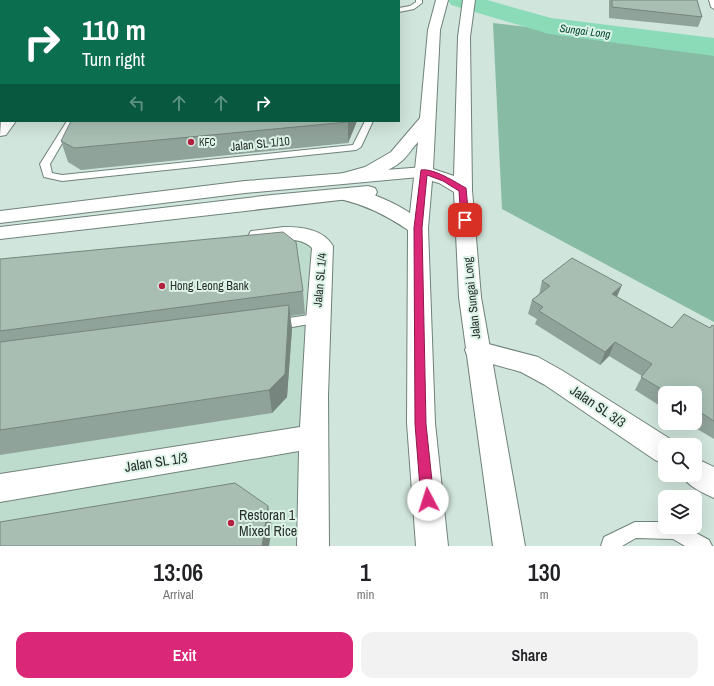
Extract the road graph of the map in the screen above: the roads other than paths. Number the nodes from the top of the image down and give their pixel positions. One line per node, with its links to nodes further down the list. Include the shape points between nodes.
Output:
1 (419, 0): 6 (lane, via 412,8)
2 (442, 0): 7 (street, via 434,30)
3 (468, 0): 15 (street, Jalan Sungai Long)
4 (712, 0): 5 (lane)
5 (714, 7)
6 (400, 10)
7 (428, 118): 14 (street); 16 (street, via 397,156)
8 (7, 122): 11 (street)
9 (70, 122): 13 (lane)
10 (368, 122): 13 (lane, Jalan SL 1/10, via 356,147 62,178 48,175 44,164)
11 (0, 131)
12 (78, 134): 13 (lane)
13 (62, 135)
14 (423, 179): 15 (street); 16 (street); 18 (street)
15 (457, 180): 23 (street, Jalan Sungai Long)
16 (347, 186): 17 (street, via 245,188); 18 (street, via 389,208); 19 (street, via 265,202)
17 (0, 217)
18 (418, 228): 30 (street, via 421,424)
19 (0, 233)
20 (241, 238): 21 (street, Jalan SL 1/4, via 303,234 320,242 323,246)
21 (316, 319): 22 (lane); 24 (street, Jalan SL 1/4)
22 (261, 327)
23 (477, 350): 25 (street, Jalan SL 3/3, via 529,364); 31 (street, Jalan Sungai Long)
24 (312, 437): 28 (street, Jalan SL 1/3); 29 (street, Jalan SL 1/4)
25 (658, 446)
26 (702, 476): 27 (street)
27 (714, 484)
28 (0, 488)
29 (313, 546)
30 (432, 546)
31 (509, 546)
32 (610, 546): 33 (lane, via 610,543 635,530 675,531)
33 (703, 546)

